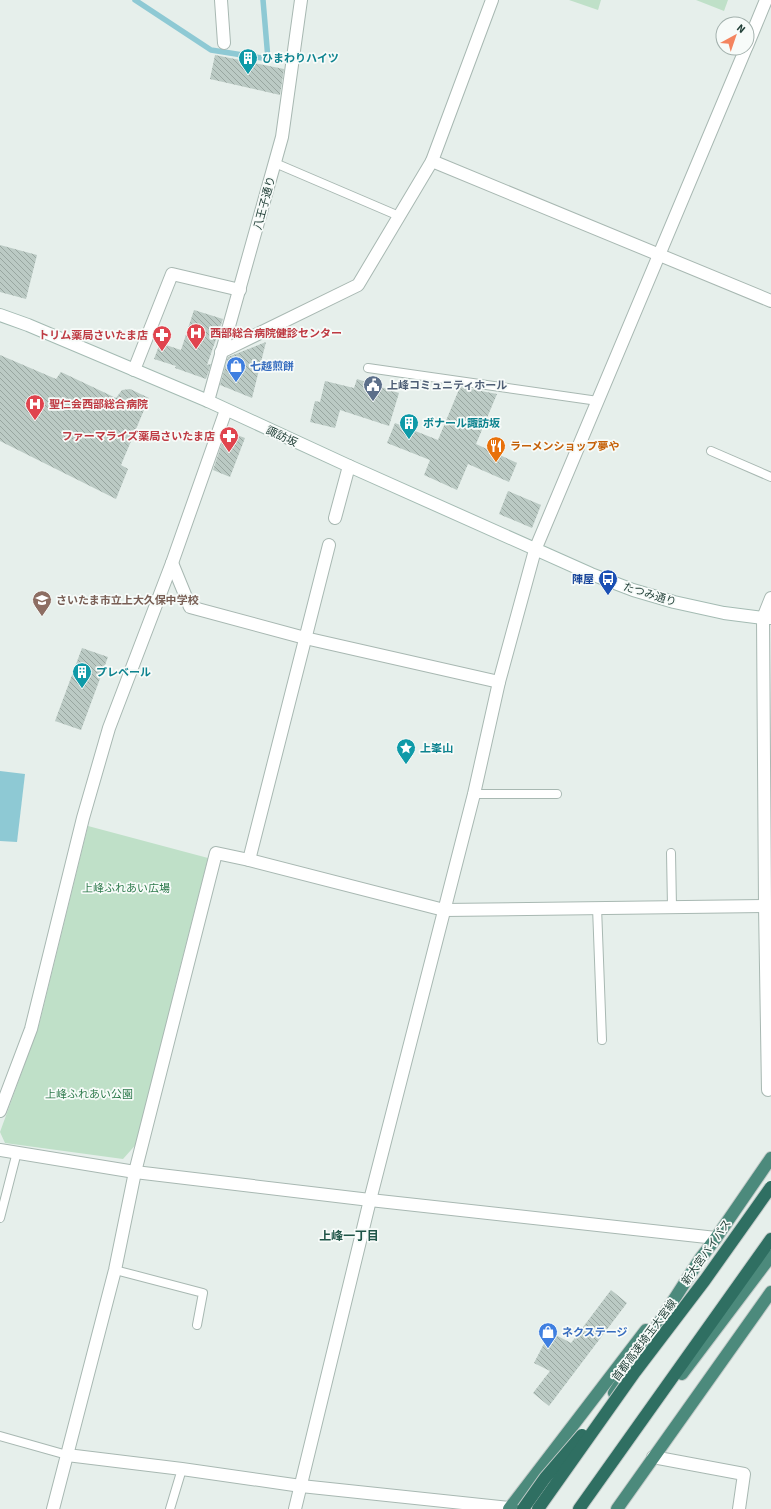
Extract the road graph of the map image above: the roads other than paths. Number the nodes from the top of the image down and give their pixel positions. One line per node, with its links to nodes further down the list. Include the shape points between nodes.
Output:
1 (301, 0): 9 (street, 八王子通り, via 282,137)
2 (492, 0): 8 (street)
3 (766, 0): 5 (street)
4 (218, 2): 6 (street)
5 (755, 26)
6 (224, 43)
7 (742, 56): 11 (street)
8 (432, 161): 10 (street); 11 (street)
9 (275, 163): 10 (lane); 12 (street, 八王子通り)
10 (399, 216): 15 (street, via 358,285)
11 (659, 254): 13 (street); 19 (street)
12 (240, 290): 15 (street, 八王子通り); 17 (street, via 172,274)
13 (771, 301)
14 (0, 315): 17 (street, 諏訪坂)
15 (221, 352): 18 (street, 八王子通り)
16 (368, 368): 19 (lane)
17 (134, 370): 18 (street, 諏訪坂)
18 (208, 401): 20 (street, 諏訪坂)
19 (598, 401): 26 (street)
20 (226, 410): 22 (street, 諏訪坂); 27 (street)
21 (711, 451): 23 (lane)
22 (349, 466): 24 (street); 26 (street, 諏訪坂)
23 (771, 477)
24 (335, 518)
25 (329, 545): 30 (street)
26 (535, 550): 29 (street, たつみ通り, via 633,590 724,613); 31 (street)
27 (172, 563): 30 (street, via 190,607); 42 (street, via 108,728 31,1029)
28 (771, 598): 29 (street)
29 (767, 618): 36 (street)
30 (305, 638): 31 (street); 35 (street)
31 (499, 682): 32 (street)
32 (474, 794): 33 (lane); 39 (street)
33 (556, 794)
34 (672, 853): 38 (lane)
35 (249, 860): 39 (street); 46 (street, via 216,853)
36 (768, 906): 38 (street); 41 (street)
37 (597, 907): 38 (street); 39 (street); 40 (lane)
38 (672, 907)
39 (444, 910): 48 (street)
40 (602, 1040)
41 (768, 1090)
42 (0, 1110)
43 (0, 1150): 44 (street)
44 (17, 1152): 46 (street); 49 (lane)
45 (771, 1158): 50 (highway, 新大宮バイパス)
46 (135, 1172): 48 (street); 54 (street)
47 (771, 1187): 57 (highway, 首都高速埼玉大宮線, bridge)
48 (370, 1200): 50 (street); 62 (street)
49 (0, 1218)
50 (716, 1238): 52 (highway, 新大宮バイパス)
51 (771, 1239): 69 (highway)
52 (700, 1259): 63 (highway); 68 (highway, 新大宮バイパス)
53 (770, 1259): 69 (highway)
54 (116, 1270): 56 (lane, via 203,1293); 59 (street)
55 (771, 1292): 60 (highway)
56 (197, 1325)
57 (635, 1372): 67 (highway, bridge, via 545,1478); 68 (highway, 首都高速埼玉大宮線, bridge)
58 (0, 1436): 59 (lane)
59 (67, 1454): 61 (street); 64 (street)
60 (653, 1458): 70 (highway); 71 (street, via 744,1474)
61 (182, 1468): 62 (street); 65 (lane)
62 (301, 1486): 63 (street); 66 (street)
63 (510, 1508)
64 (53, 1509)
65 (170, 1509)
66 (295, 1509)
67 (523, 1509)
68 (538, 1509)
69 (579, 1509)
70 (617, 1509)
71 (739, 1509)

